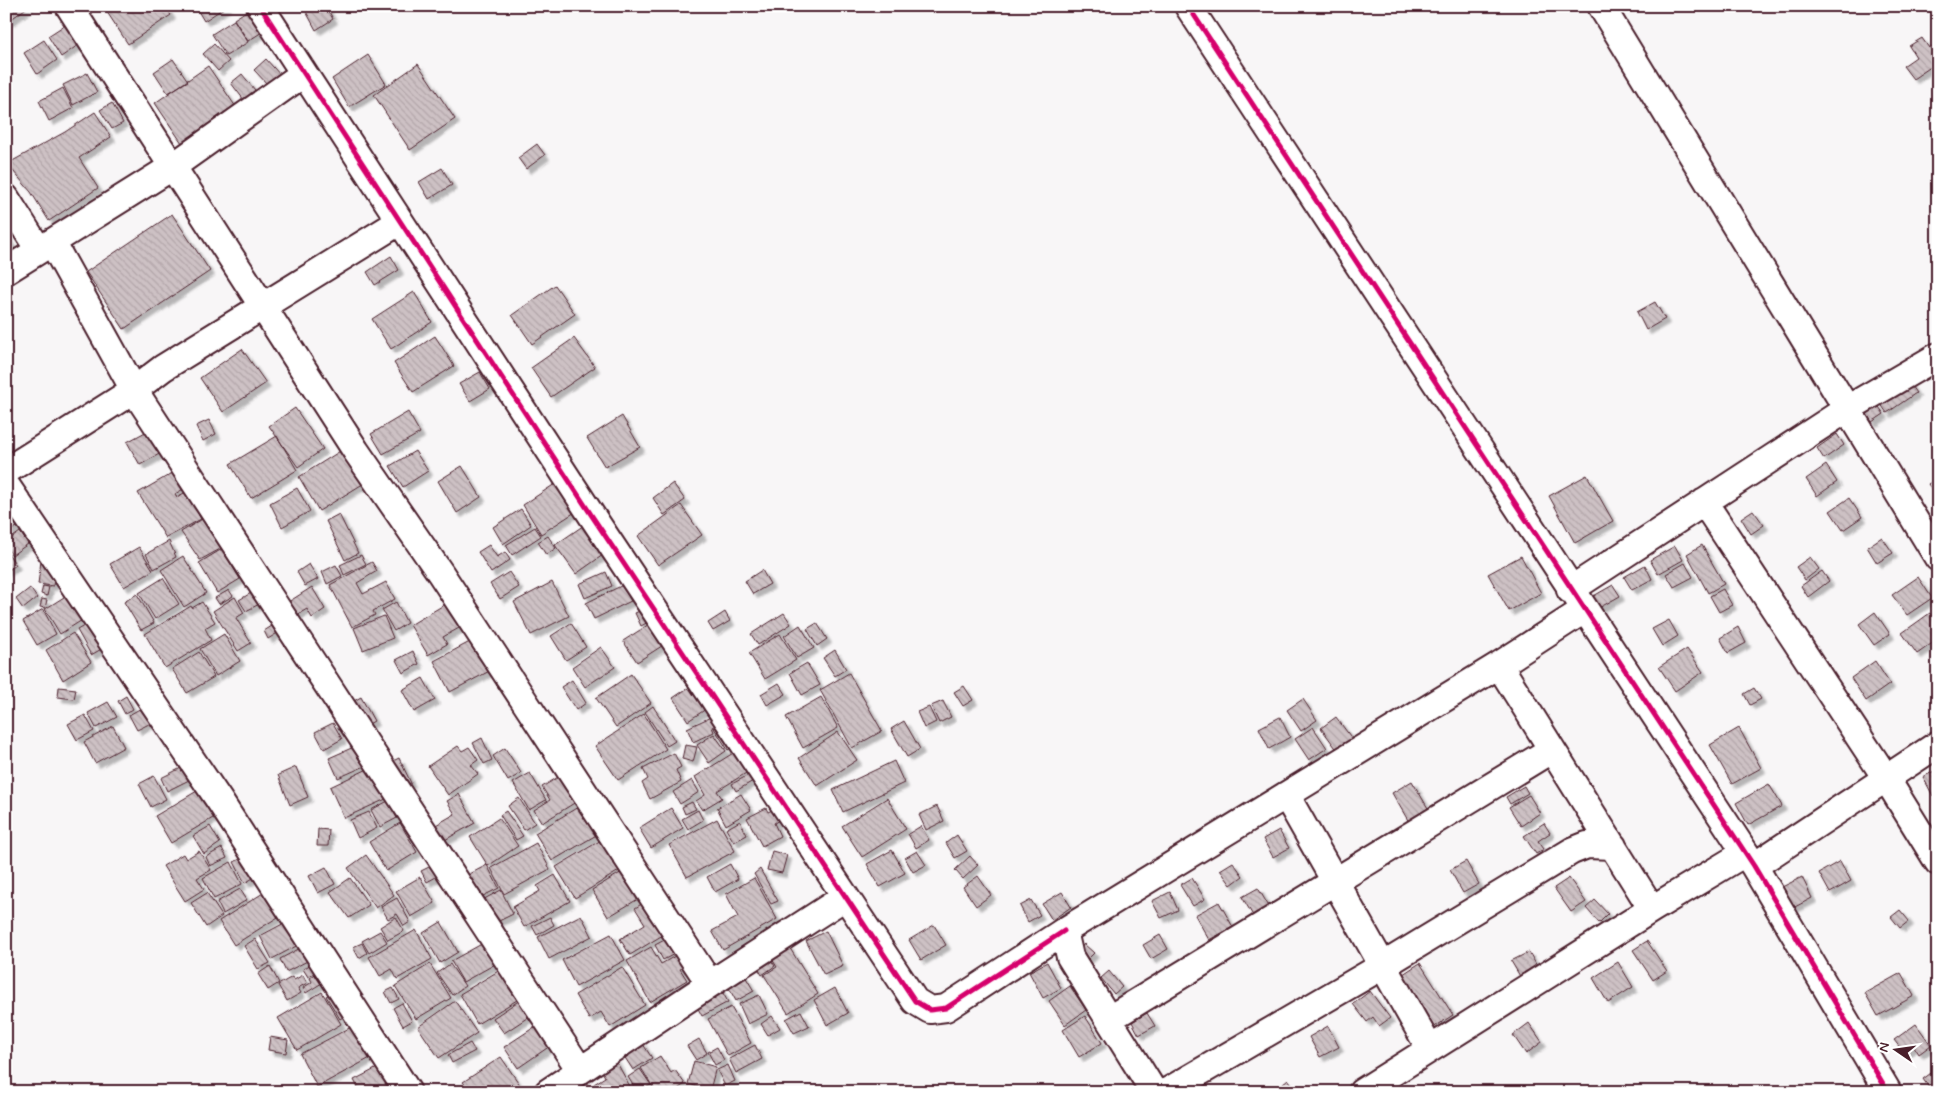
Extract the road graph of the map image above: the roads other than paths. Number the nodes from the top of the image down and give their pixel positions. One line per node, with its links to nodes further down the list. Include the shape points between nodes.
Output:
1 (70, 6): 6 (street)
2 (260, 6): 5 (street)
3 (1188, 6): 19 (street)
4 (1602, 6): 14 (street)
5 (303, 74): 6 (street); 8 (street)
6 (172, 167): 9 (street); 11 (street)
7 (6, 198): 9 (street)
8 (400, 222): 11 (street); 29 (street)
9 (45, 246): 10 (street); 13 (street)
10 (6, 271)
11 (263, 306): 13 (street, via 163,368); 33 (street)
12 (1938, 356): 14 (street)
13 (134, 390): 15 (street); 36 (street)
14 (1847, 408): 17 (street); 18 (street)
15 (6, 471)
16 (6, 486): 37 (street, via 219,800)
17 (1704, 502): 19 (street); 23 (street)
18 (1938, 558)
19 (1577, 600): 20 (street); 26 (street)
20 (1499, 665): 22 (street); 24 (street)
21 (1938, 744): 23 (street)
22 (1551, 750): 25 (street); 28 (street)
23 (1886, 778): 26 (street); 27 (street)
24 (1286, 795): 28 (street); 31 (street)
25 (1613, 846): 30 (street); 32 (street, via 1587,845 1572,851)
26 (1749, 860): 30 (street); 42 (street)
27 (1938, 862)
28 (1336, 882): 32 (street); 34 (street)
29 (845, 897): 31 (street, via 915,1001 930,1010 946,1008); 33 (street)
30 (1652, 909): 35 (street)
31 (1064, 931): 34 (street, via 1070,957)
32 (1384, 965): 35 (street); 40 (street)
33 (710, 984): 36 (street)
34 (1109, 1020): 39 (street)
35 (1430, 1049): 41 (street)
36 (580, 1070): 38 (street)
37 (408, 1092)
38 (548, 1092)
39 (1154, 1092)
40 (1166, 1092)
41 (1362, 1092)
42 (1888, 1092)

